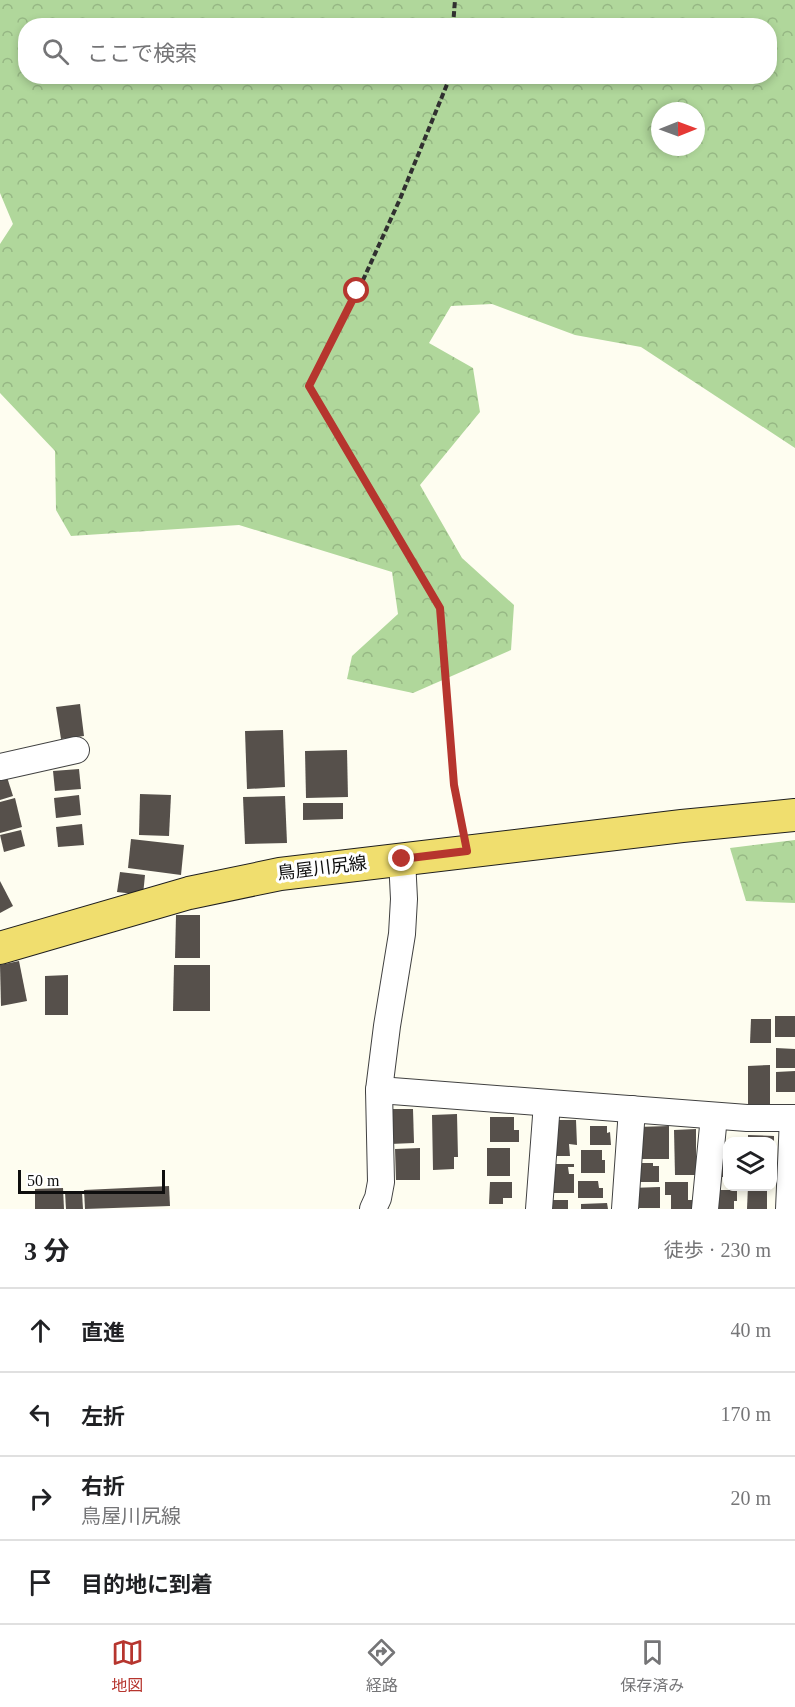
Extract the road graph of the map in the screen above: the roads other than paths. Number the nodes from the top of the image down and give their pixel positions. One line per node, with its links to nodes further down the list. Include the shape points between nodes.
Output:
1 (76, 750): 2 (street)
2 (0, 766)
3 (795, 815): 4 (main road, 鳥屋川尻線)
4 (402, 859): 5 (main road, 鳥屋川尻線, via 295,871 220,885); 6 (street, via 402,934)
5 (0, 948)
6 (379, 1090): 7 (street); 11 (street, via 381,1182)
7 (547, 1103): 8 (street); 12 (street)
8 (632, 1109): 9 (street); 13 (street)
9 (714, 1116): 10 (street); 14 (street)
10 (794, 1118): 15 (street)
11 (373, 1209)
12 (539, 1209)
13 (625, 1209)
14 (705, 1209)
15 (789, 1209)

